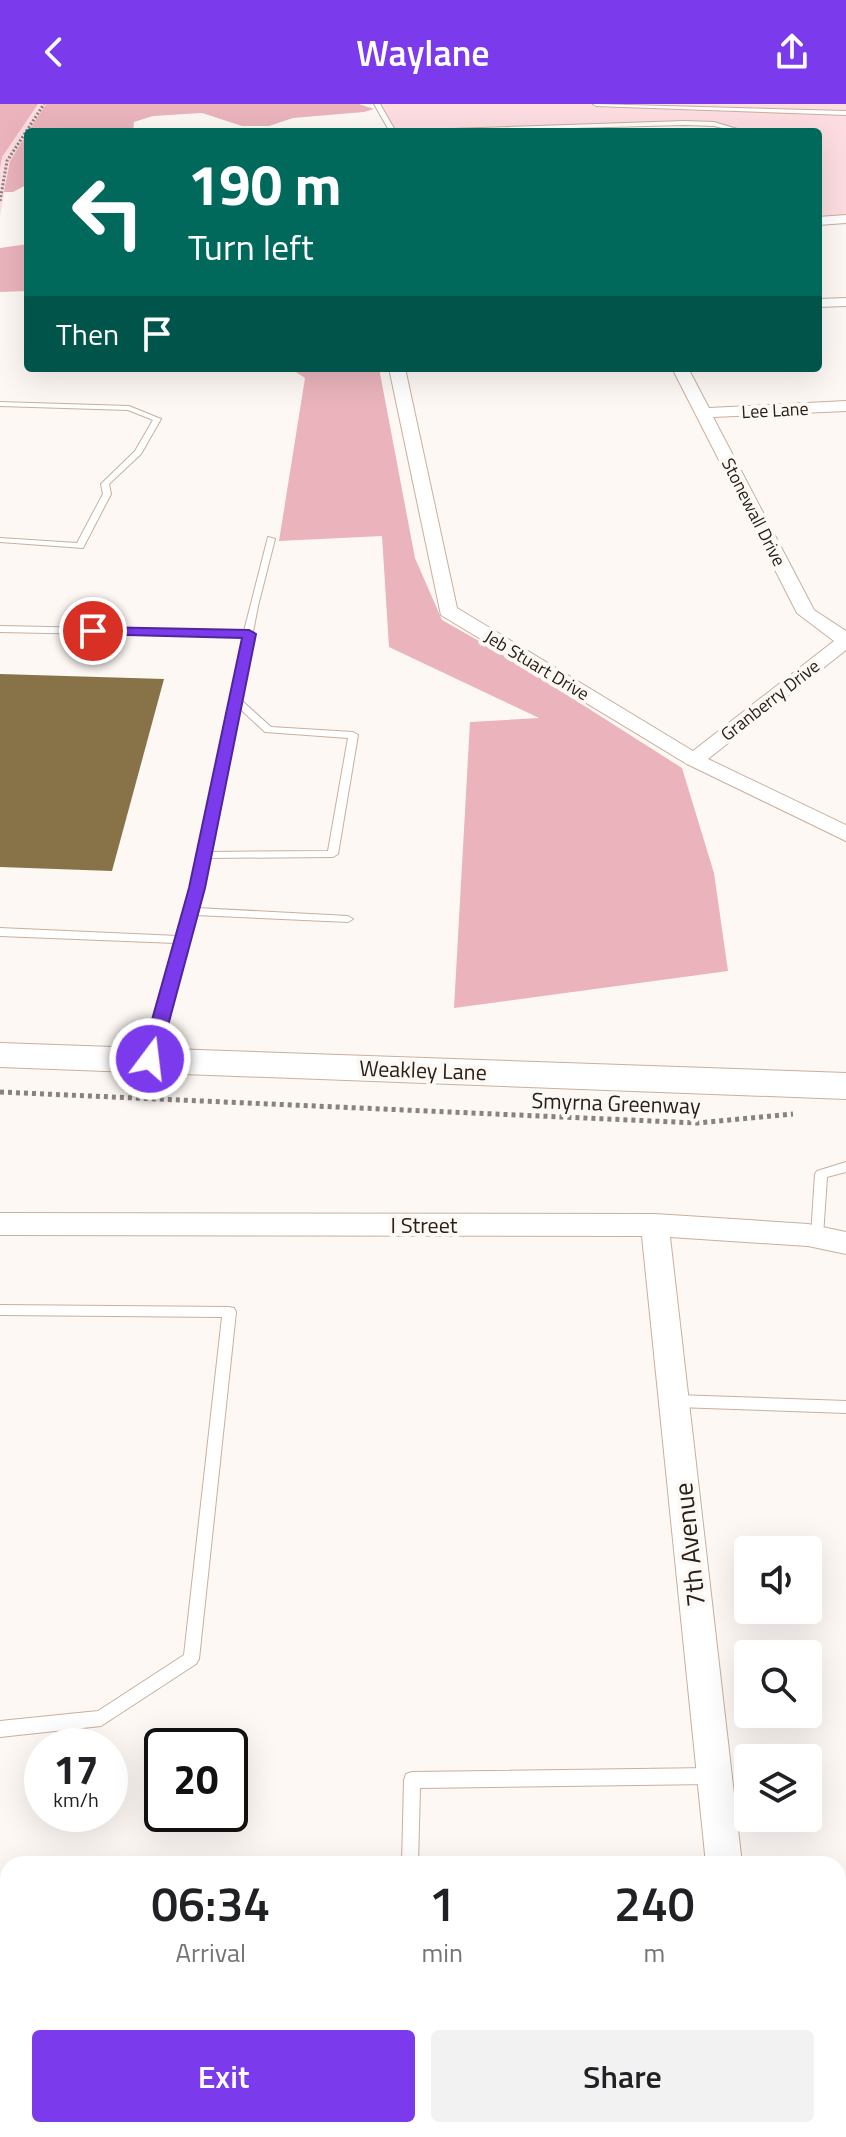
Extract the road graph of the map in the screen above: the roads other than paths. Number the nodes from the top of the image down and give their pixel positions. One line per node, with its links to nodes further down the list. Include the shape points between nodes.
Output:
1 (377, 104): 4 (lane)
2 (596, 104): 3 (lane)
3 (846, 113)
4 (391, 128)
5 (618, 128): 6 (lane)
6 (729, 128)
7 (846, 219): 8 (street)
8 (822, 221)
9 (846, 302): 10 (street)
10 (822, 303)
11 (398, 372): 22 (street, Jeb Stuart Drive, via 448,611)
12 (682, 372): 15 (street, Stonewall Drive)
13 (0, 404): 17 (lane, via 129,408 157,419 138,452 105,484 107,494 80,546)
14 (846, 406): 15 (street, Lee Lane)
15 (703, 413): 20 (street, Stonewall Drive, via 806,613)
16 (271, 539): 19 (lane)
17 (0, 540)
18 (0, 629): 19 (lane)
19 (249, 634): 21 (lane)
20 (846, 640): 22 (street, Granberry Drive)
21 (236, 700): 24 (lane); 24 (lane, via 268,730 353,735 333,854)
22 (694, 760): 23 (street, Jeb Stuart Drive)
23 (846, 834)
24 (204, 855): 25 (lane)
25 (190, 911): 26 (lane); 28 (lane)
26 (348, 919)
27 (0, 932): 28 (lane)
28 (183, 940): 30 (lane)
29 (0, 1055): 30 (main road, Weakley Lane)
30 (150, 1059): 31 (main road, Weakley Lane)
31 (846, 1086)
32 (846, 1167): 35 (lane, via 821,1174)
33 (0, 1224): 34 (street, I Street)
34 (655, 1225): 35 (street, I Street); 38 (street, 7th Avenue)
35 (817, 1236): 36 (street, I Street)
36 (846, 1243)
37 (0, 1310): 40 (lane, via 229,1312 191,1659 101,1718)
38 (673, 1401): 39 (lane); 41 (street, 7th Avenue)
39 (846, 1407)
40 (0, 1729)
41 (715, 1776): 42 (lane, via 412,1780); 43 (street, 7th Avenue)
42 (410, 1856)
43 (723, 1856)

